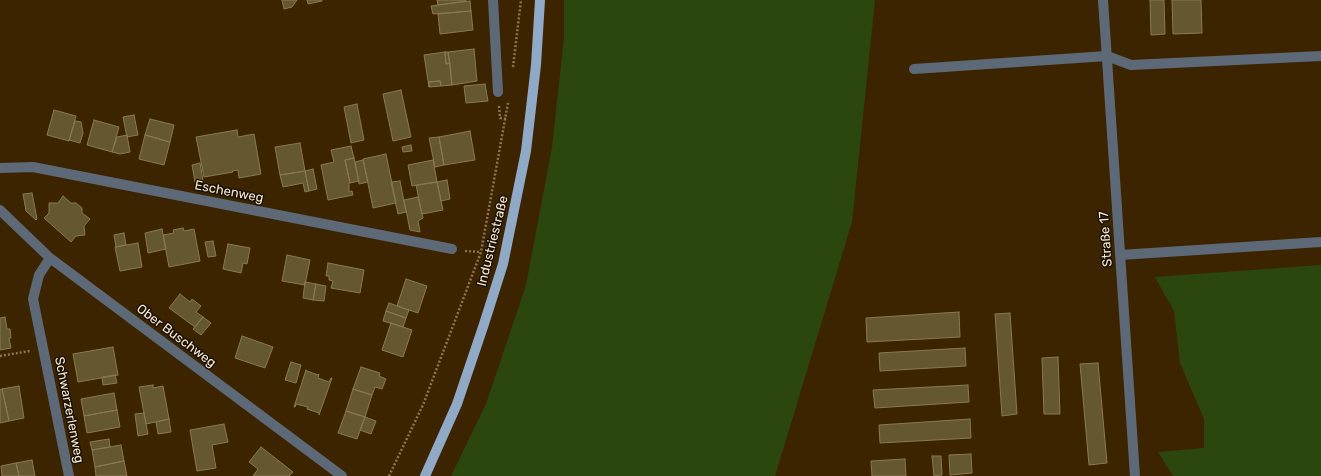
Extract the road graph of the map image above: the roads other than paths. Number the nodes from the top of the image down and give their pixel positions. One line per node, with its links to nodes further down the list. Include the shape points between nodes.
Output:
1 (493, 0): 7 (street)
2 (540, 0): 16 (main road, Industriestraße, via 536,65 526,151 502,264 457,404)
3 (1103, 0): 4 (street, Straße 17)
4 (1107, 56): 5 (street, via 1131,65); 6 (street); 12 (street, Straße 17)
5 (1321, 56)
6 (914, 69)
7 (498, 92)
8 (0, 168): 11 (street, Eschenweg, via 34,167)
9 (0, 210): 13 (street, Ober Buschweg)
10 (1321, 242): 12 (street)
11 (452, 249)
12 (1120, 255): 17 (street, Straße 17)
13 (50, 258): 14 (street, Schwarzerlenweg, via 39,275 33,299); 15 (street, Ober Buschweg)
14 (69, 476)
15 (342, 476)
16 (425, 476)
17 (1135, 476)

